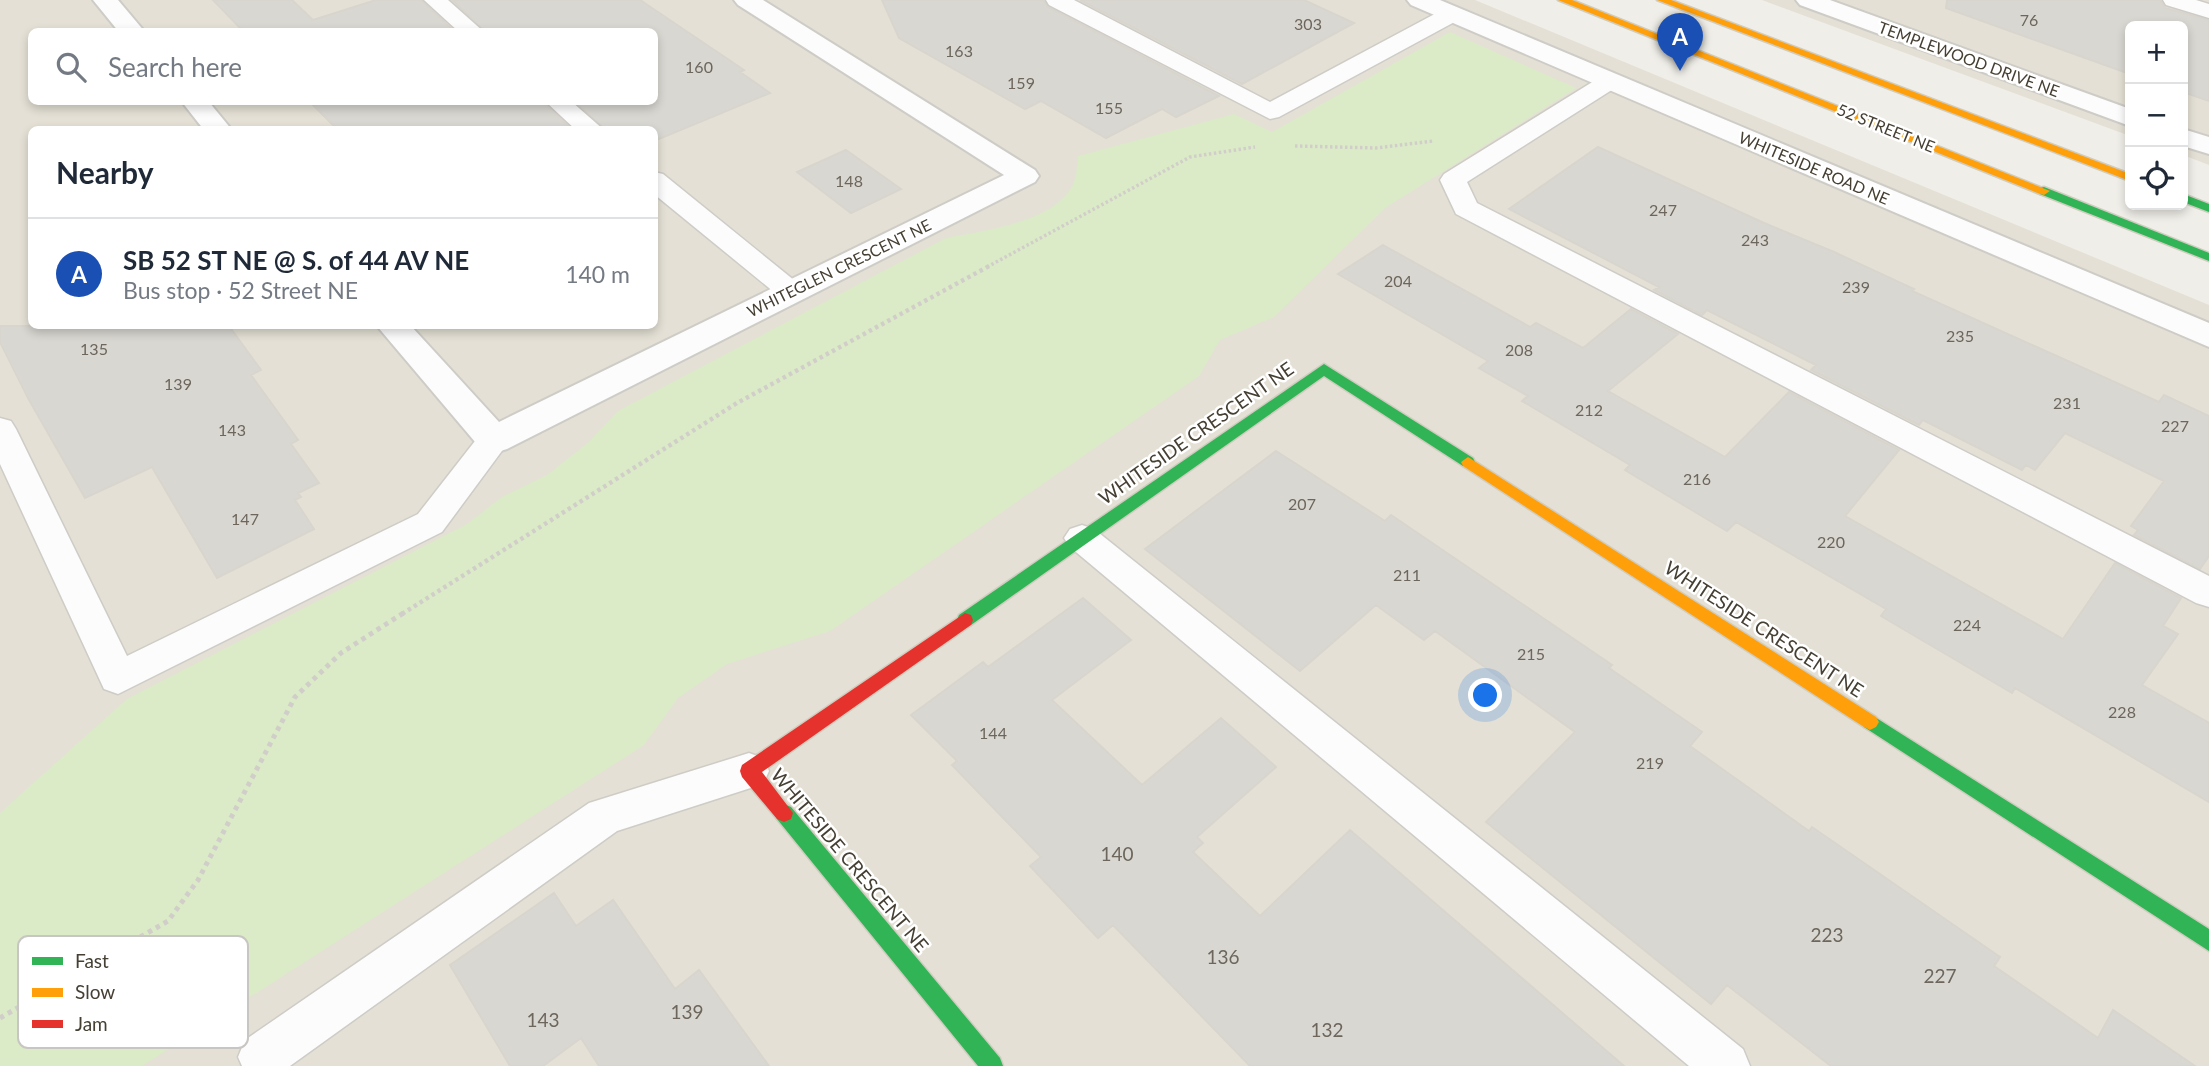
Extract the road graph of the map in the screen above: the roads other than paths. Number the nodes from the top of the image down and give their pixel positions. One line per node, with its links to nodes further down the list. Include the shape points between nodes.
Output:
1 (105, 0): 12 (street)
2 (435, 0): 13 (lane)
3 (746, 0): 27 (street, WHITEGLEN CRESCENT NE, via 1025,176)
4 (1057, 0): 11 (lane, via 1270,112)
5 (1419, 0): 11 (street, WHITESIDE ROAD NE)
6 (1563, 0): 26 (street, 52 STREET NE)
7 (1662, 0): 22 (street)
8 (1808, 0): 17 (street, TEMPLEWOOD DRIVE NE)
9 (2174, 0): 10 (lane)
10 (2209, 11)
11 (1452, 14): 14 (street, WHITESIDE ROAD NE)
12 (130, 28)
13 (468, 28)
14 (1610, 81): 29 (street, WHITESIDE ROAD NE); 33 (lane, via 1453,180 1466,208)
15 (198, 105): 18 (street)
16 (562, 105): 19 (lane)
17 (2125, 116)
18 (216, 126)
19 (587, 126)
20 (2188, 139): 21 (street)
21 (2209, 146)
22 (2125, 176)
23 (658, 183): 27 (lane)
24 (2188, 200): 25 (street)
25 (2209, 208)
26 (2209, 257)
27 (790, 292): 31 (street, WHITEGLEN CRESCENT NE)
28 (396, 329): 31 (street)
29 (2209, 336)
30 (0, 429): 31 (lane, via 118,678 430,523)
31 (494, 440)
32 (1082, 538): 34 (street, WHITESIDE CRESCENT NE); 35 (street, WHITESIDE CRESCENT NE, via 1324,369); 38 (lane)
33 (2209, 593)
34 (749, 771): 36 (lane, via 604,816 262,1057); 37 (street, WHITESIDE CRESCENT NE)
35 (2209, 941)
36 (266, 1066)
37 (992, 1066)
38 (1726, 1066)

